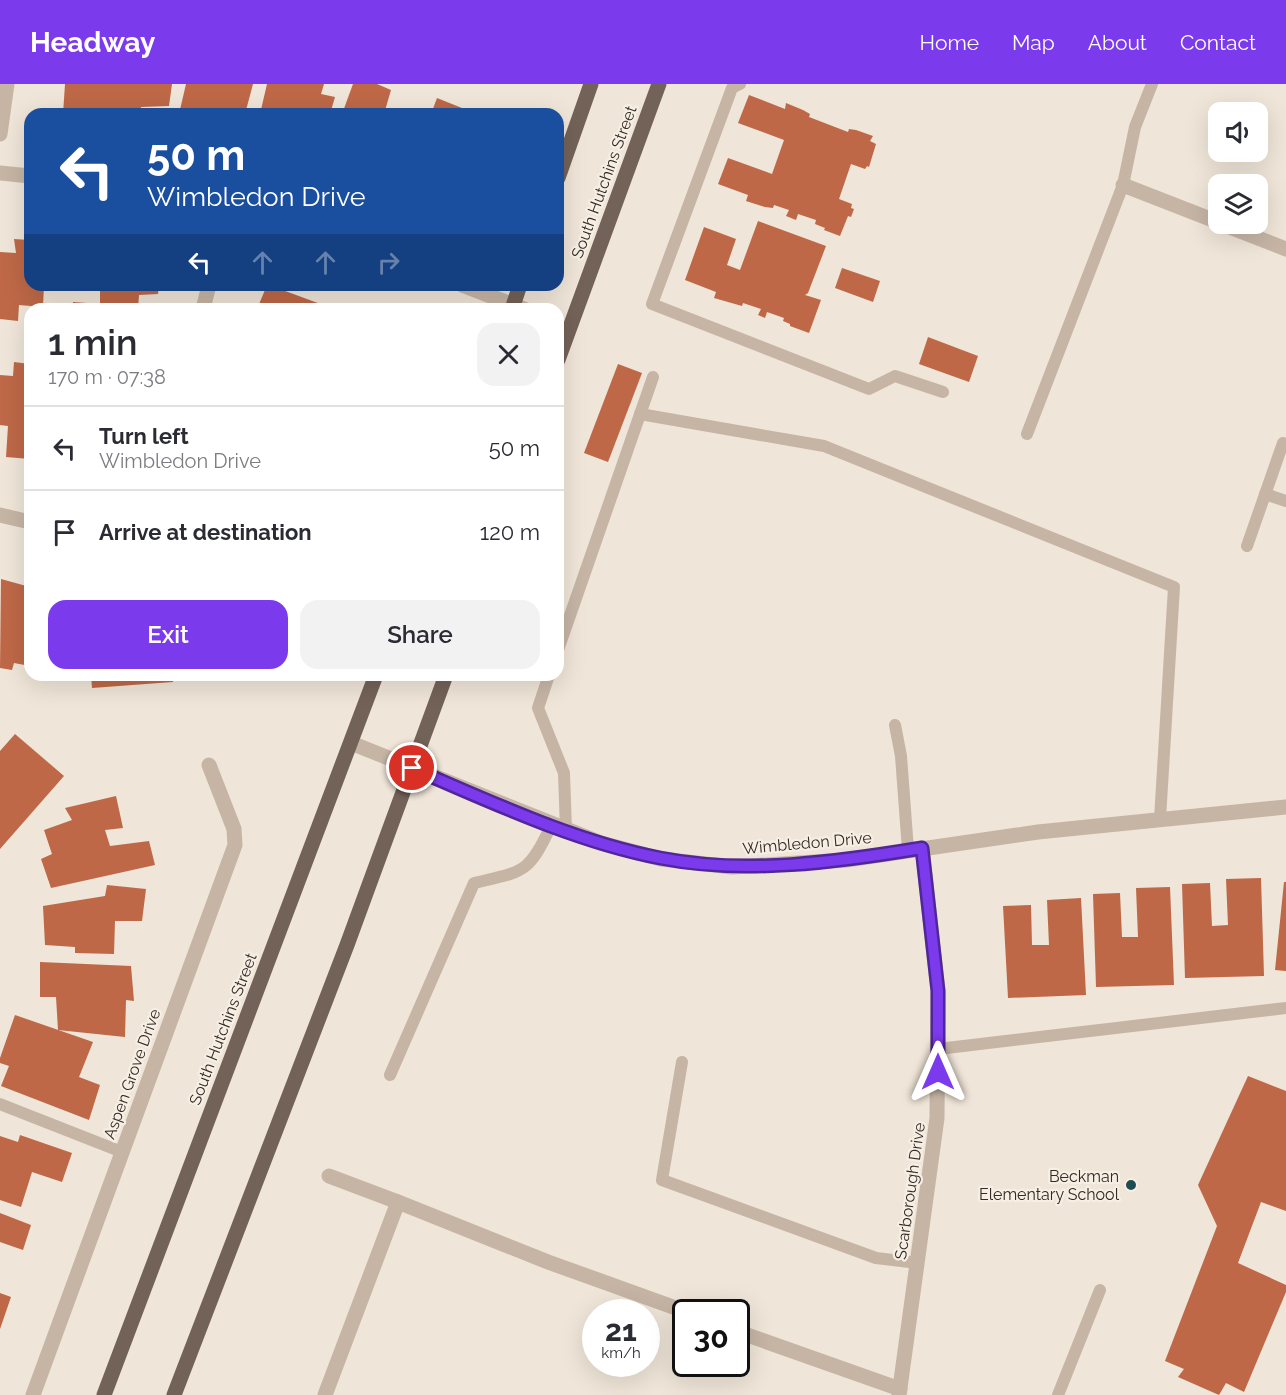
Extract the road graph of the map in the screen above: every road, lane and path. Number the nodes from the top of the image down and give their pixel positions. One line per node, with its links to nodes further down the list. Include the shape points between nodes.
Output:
1 (7, 84): 6 (street)
2 (591, 84): 7 (main road)
3 (659, 84): 16 (main road, South Hutchins Street)
4 (740, 84): 18 (lane, via 732,88 652,304 869,389 895,376)
5 (1152, 84): 10 (lane, via 1135,127)
6 (0, 134)
7 (564, 161)
8 (0, 172): 9 (street)
9 (24, 175)
10 (1123, 185): 11 (street); 20 (lane)
11 (1208, 218)
12 (1248, 234): 13 (street)
13 (1286, 249)
14 (476, 291): 15 (street)
15 (504, 303)
16 (564, 325)
17 (653, 377): 19 (lane)
18 (943, 392)
19 (640, 414): 27 (lane); 36 (lane, via 824,446 1174,587)
20 (1027, 434)
21 (1283, 443): 22 (lane)
22 (1265, 494): 23 (lane); 26 (lane)
23 (1286, 501)
24 (0, 515): 25 (street)
25 (24, 521)
26 (1246, 546)
27 (564, 633)
28 (374, 681): 32 (main road, South Hutchins Street)
29 (444, 681): 34 (main road)
30 (547, 681): 37 (lane, via 538,708 564,773)
31 (895, 725): 38 (lane)
32 (351, 743): 34 (street, Wimbledon Drive); 53 (main road, South Hutchins Street)
33 (208, 765): 44 (street, Aspen Grove Drive, via 234,830 235,845)
34 (412, 768): 37 (street, Wimbledon Drive); 54 (main road)
35 (1286, 807): 36 (street, Wimbledon Drive)
36 (1160, 819): 38 (street, Wimbledon Drive)
37 (559, 827): 38 (street, Wimbledon Drive, via 661,859 732,867 846,860); 42 (lane, via 519,872 474,883)
38 (915, 849): 40 (street, Scarborough Drive, via 938,991)
39 (1286, 1008): 40 (lane)
40 (938, 1049): 47 (street, Scarborough Drive, via 938,1118)
41 (682, 1062): 47 (lane, via 662,1180 876,1258)
42 (390, 1075)
43 (0, 1104): 44 (lane)
44 (122, 1152): 52 (street, Aspen Grove Drive)
45 (329, 1176): 46 (street)
46 (398, 1202): 49 (street); 55 (street)
47 (918, 1263): 51 (street, Scarborough Drive)
48 (1100, 1290): 56 (lane)
49 (672, 1307)
50 (750, 1336): 51 (street)
51 (900, 1392)
52 (33, 1395)
53 (104, 1395)
54 (174, 1395)
55 (325, 1395)
56 (1058, 1395)

